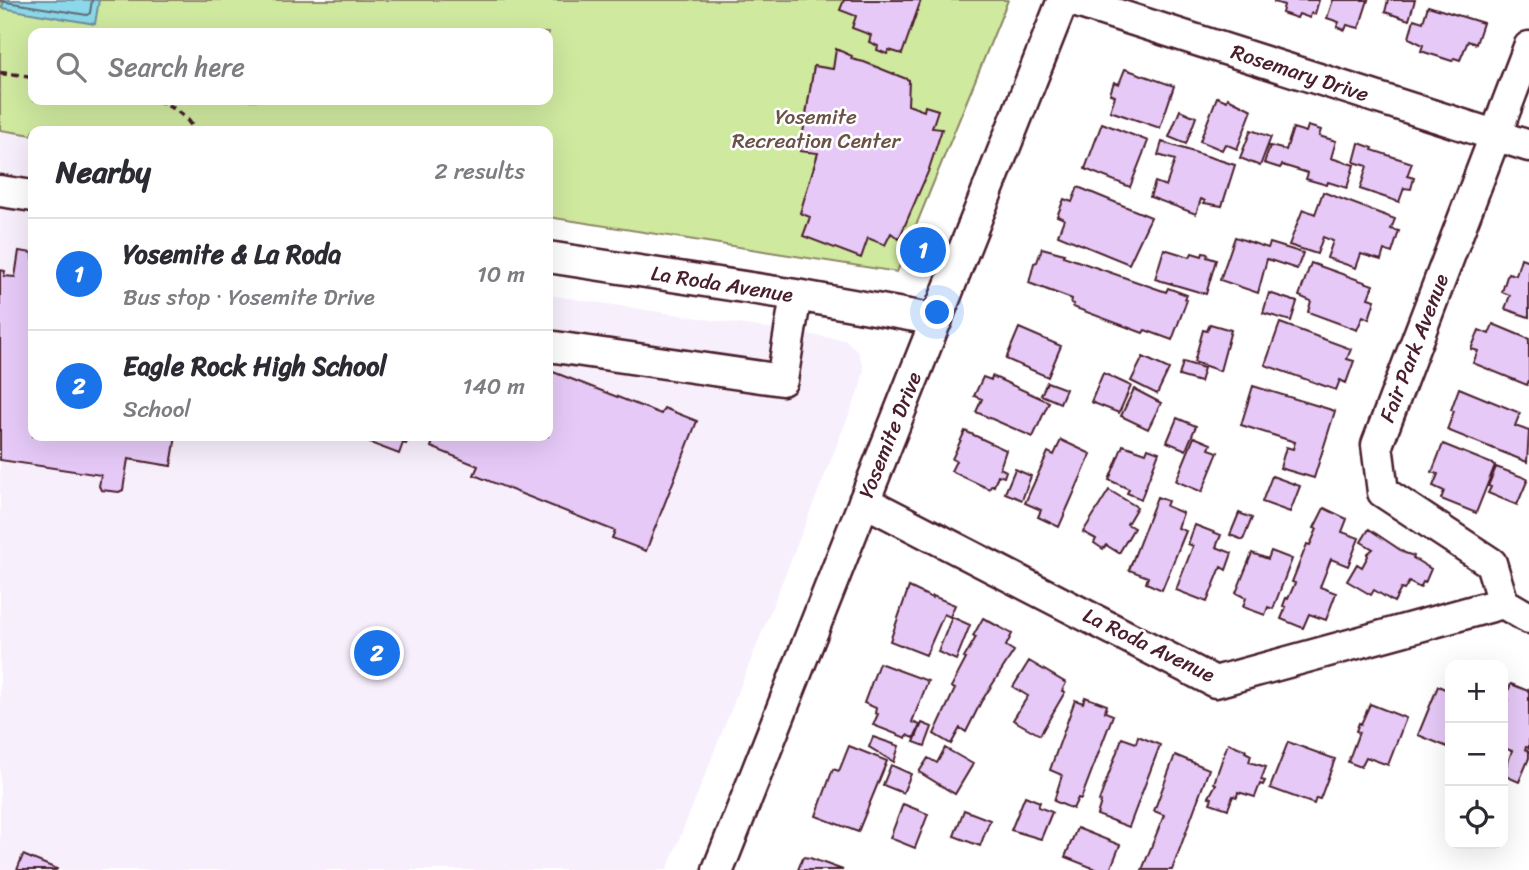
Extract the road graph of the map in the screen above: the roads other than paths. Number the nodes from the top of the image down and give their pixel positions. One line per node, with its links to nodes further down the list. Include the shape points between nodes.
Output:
1 (1063, 0): 10 (street, Yosemite Drive)
2 (1071, 0): 4 (street, Rosemary Drive)
3 (1529, 47): 4 (street, Fair Park Avenue)
4 (1494, 136): 5 (street, Rosemary Drive); 13 (street, Fair Park Avenue, via 1377,446 1383,492 1491,562)
5 (1529, 146)
6 (0, 191): 7 (street)
7 (28, 195)
8 (553, 258): 9 (street, La Roda Avenue)
9 (796, 295): 10 (street, La Roda Avenue); 11 (street, via 782,380)
10 (937, 320): 12 (street, Yosemite Drive)
11 (553, 347)
12 (864, 500): 13 (street, La Roda Avenue, via 1215,682); 15 (street, Yosemite Drive)
13 (1503, 603): 14 (street)
14 (1529, 618)
15 (718, 870)

